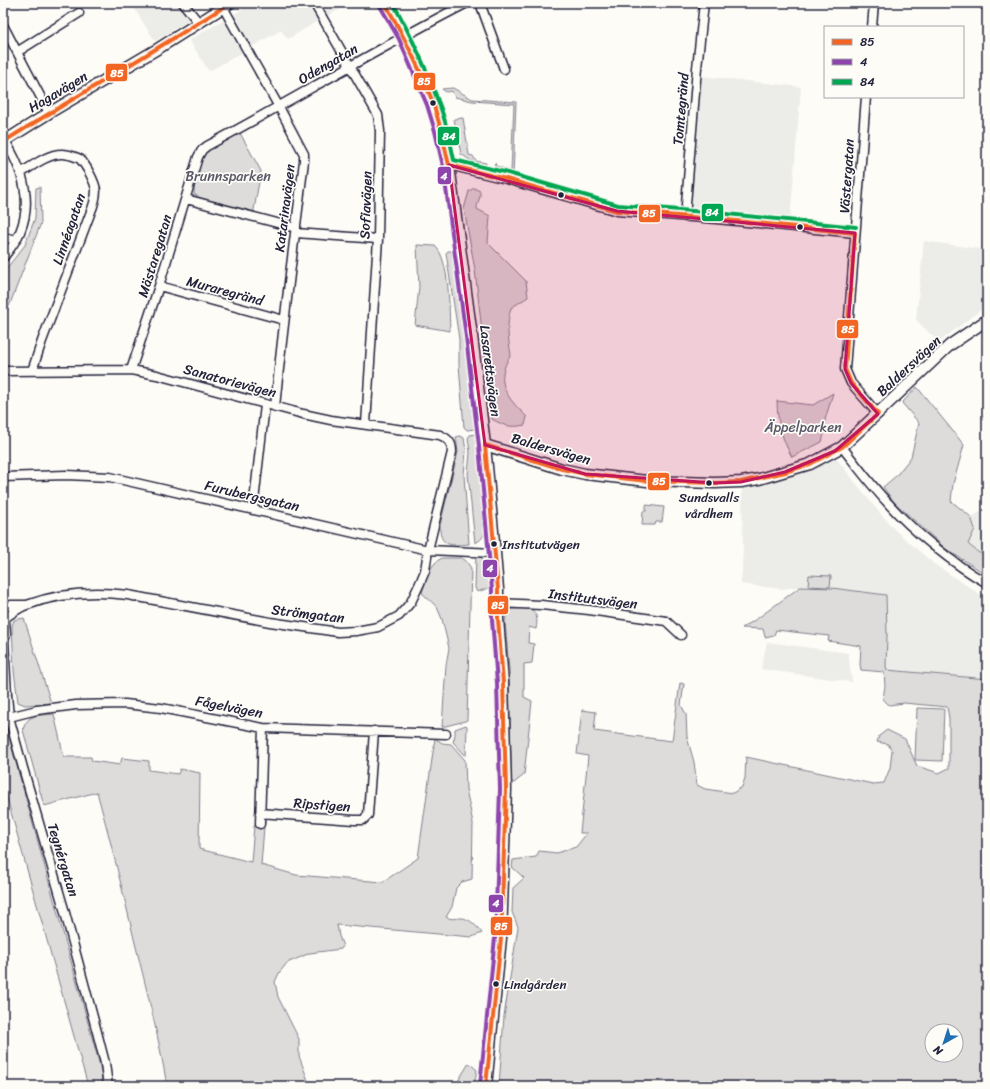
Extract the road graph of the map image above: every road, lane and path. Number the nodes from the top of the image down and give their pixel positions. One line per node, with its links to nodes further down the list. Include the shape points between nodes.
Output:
1 (183, 3): 12 (street)
2 (314, 3): 17 (street, Sofiavägen)
3 (467, 3): 15 (street, Odengatan)
4 (480, 3): 18 (street)
5 (704, 3): 27 (street, Tomtegränd)
6 (874, 3): 14 (street)
7 (982, 3): 10 (street)
8 (386, 4): 15 (street, Lasarettsvägen)
9 (226, 5): 12 (street, Hagavägen); 20 (street, Katarinavägen)
10 (987, 6)
11 (79, 13): 16 (street)
12 (199, 23): 21 (street, Hagavägen)
13 (3, 25): 16 (street)
14 (872, 26)
15 (404, 36): 17 (street, Odengatan); 24 (street, Lasarettsvägen, via 433,103)
16 (17, 52): 21 (street)
17 (350, 66): 20 (street, Odengatan); 31 (street, Sofiavägen, via 378,115)
18 (504, 69)
19 (866, 98): 29 (street, Västergatan)
20 (279, 107): 23 (street, Odengatan); 28 (street, Katarinavägen, via 304,154)
21 (49, 113): 22 (street, Hagavägen)
22 (4, 141): 25 (street, via 12,151)
23 (202, 150): 26 (street, Mästaregatan)
24 (449, 166): 27 (street, via 462,167 618,211); 45 (street, Lasarettsvägen)
25 (21, 174): 32 (street, via 26,191 26,210); 39 (street, Linnéagatan, via 47,157 62,154 80,159 90,173 96,189 94,204)
26 (186, 199): 28 (street); 34 (street, Mästaregatan)
27 (685, 217): 29 (street)
28 (296, 231): 31 (street); 35 (street, Katarinavägen)
29 (855, 233): 42 (street, Västergatan, via 845,369 852,383)
30 (3, 237): 32 (street)
31 (378, 239): 43 (street, Sofiavägen)
32 (16, 240): 33 (street)
33 (3, 258)
34 (159, 286): 35 (street, Muraregränd); 37 (street, Mästaregatan)
35 (284, 320): 41 (street, Katarinavägen)
36 (987, 320): 42 (street, Baldersvägen, via 950,345)
37 (131, 370): 39 (street, Sanatorievägen); 40 (street, Sanatorievägen)
38 (3, 371): 39 (street, Sanatorievägen)
39 (32, 371)
40 (265, 405): 41 (street, Sanatorievägen); 48 (street)
41 (275, 407): 43 (street, Sanatorievägen, via 331,420)
42 (878, 414): 46 (street, Baldersvägen)
43 (366, 424): 44 (street, Sanatorievägen)
44 (448, 438): 49 (street, Strömgatan, via 452,452)
45 (485, 445): 46 (street, Baldersvägen, via 585,474 715,483 741,482 785,472 810,464); 50 (street, Lasarettsvägen)
46 (842, 448): 51 (street, via 908,523 950,558)
47 (3, 477): 48 (street, Furubergsgatan, via 110,477)
48 (253, 510): 49 (street, Furubergsgatan)
49 (428, 550): 50 (street, Furubergsgatan); 53 (street, Strömgatan, via 425,571 420,583 411,602 399,616 378,627 356,631 338,632 270,622 144,597 110,593 63,596)
50 (495, 552): 52 (street, Lasarettsvägen)
51 (987, 583)
52 (497, 603): 56 (street, Institutsvägen, via 589,610 666,621); 65 (street, Lasarettsvägen, via 503,683 506,789 501,938)
53 (25, 605): 54 (street, Strömgatan, via 11,604); 55 (street, Strömgatan)
54 (3, 608): 55 (street, via 8,612)
55 (5, 619): 57 (street, Tegnérgatan)
56 (681, 635)
57 (4, 639): 58 (street, Tegnérgatan)
58 (9, 716): 59 (street, Fågelvägen, via 76,705 125,704 161,708); 64 (street, Tegnérgatan, via 97,1032)
59 (263, 728): 60 (street, Fågelvägen); 62 (street)
60 (374, 731): 61 (street, Fågelvägen); 62 (street, Ripstigen, via 368,815 363,820)
61 (446, 734)
62 (260, 813): 63 (street)
63 (260, 824)
64 (108, 1086)
65 (486, 1086)

